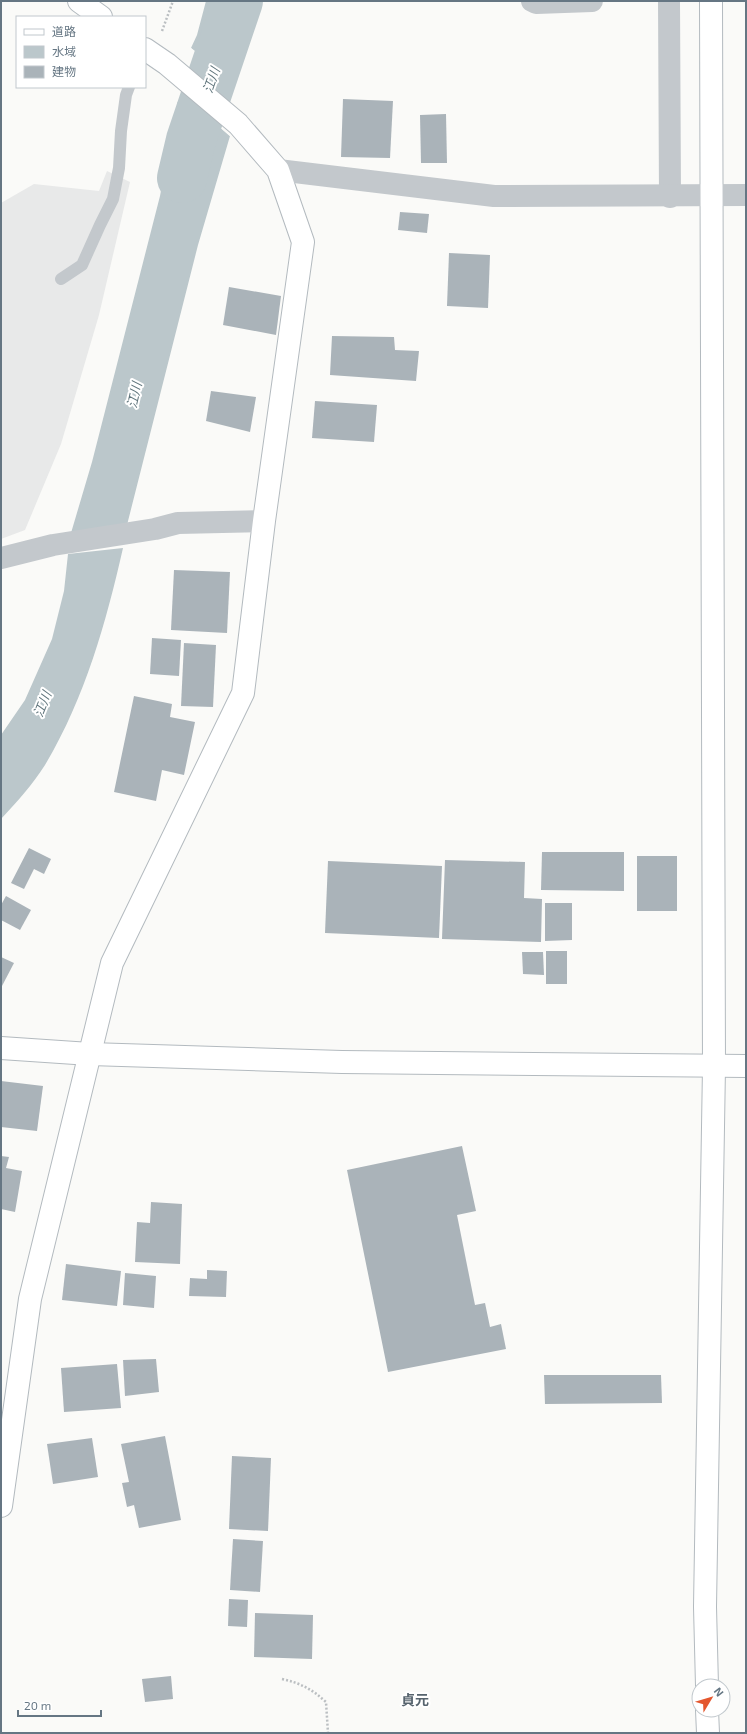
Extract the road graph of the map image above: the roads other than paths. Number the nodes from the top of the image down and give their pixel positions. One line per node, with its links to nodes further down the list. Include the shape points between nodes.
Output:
1 (79, 1): 6 (street)
2 (532, 1): 3 (street)
3 (592, 1)
4 (669, 1): 12 (street)
5 (711, 1): 10 (street)
6 (100, 16)
7 (152, 56): 9 (street, via 238,124)
8 (129, 88): 13 (lane, via 113,199 82,265)
9 (278, 170): 12 (street, via 494,196); 14 (street, via 302,242)
10 (713, 194): 11 (street); 12 (street); 19 (street)
11 (746, 195)
12 (670, 197)
13 (61, 279)
14 (264, 521): 15 (street, via 178,523 53,545); 17 (street, via 242,693 112,963)
15 (1, 558)
16 (1, 1048): 17 (street)
17 (90, 1054): 19 (street, via 342,1062); 20 (street, via 30,1299)
18 (746, 1066): 19 (street)
19 (714, 1067): 21 (street, via 705,1608)
20 (1, 1506)
21 (707, 1678)
22 (707, 1718): 23 (street)
23 (708, 1733)

